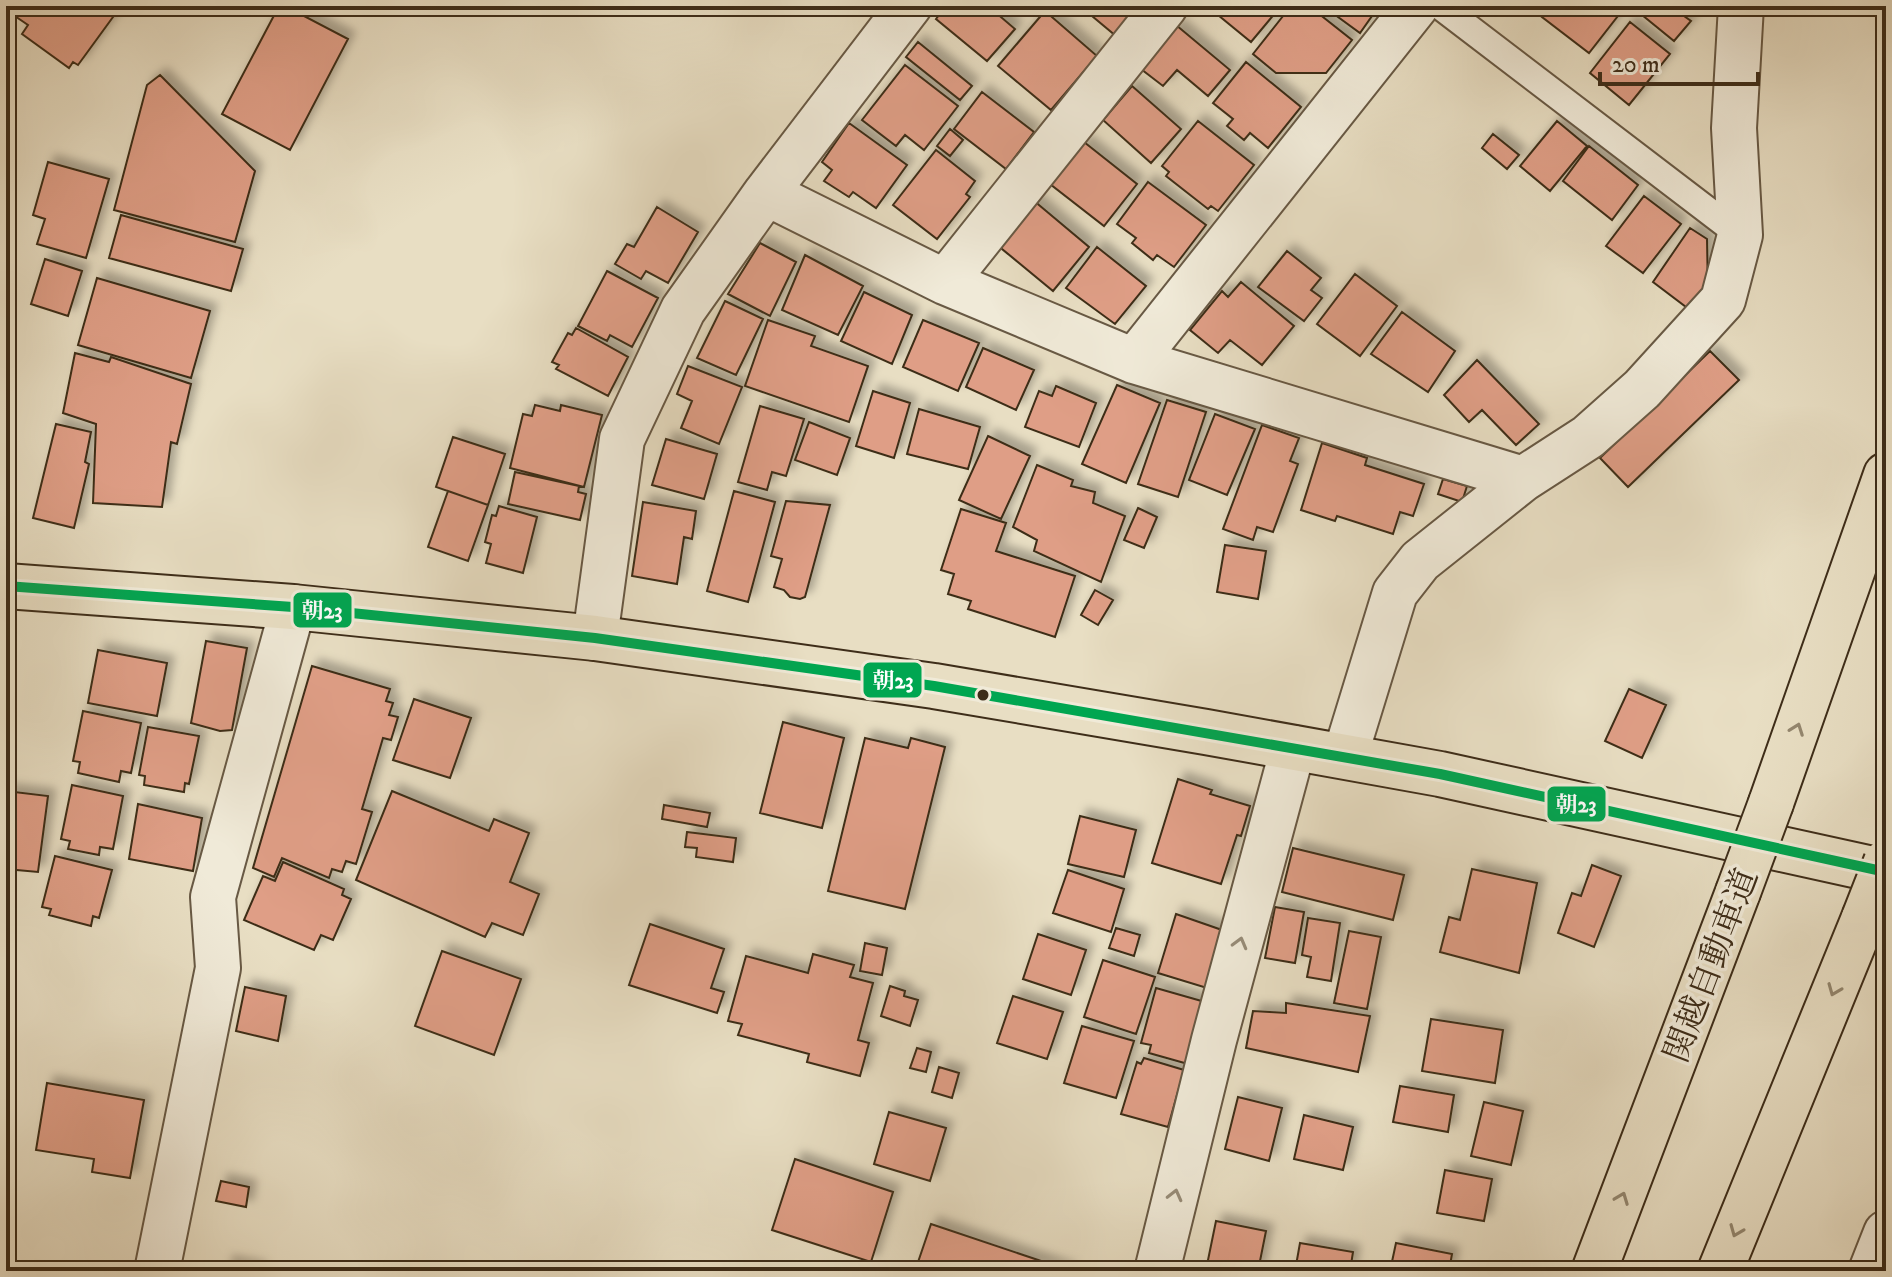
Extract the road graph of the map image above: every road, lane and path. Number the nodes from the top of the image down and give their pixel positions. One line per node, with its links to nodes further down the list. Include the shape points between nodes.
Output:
1 (909, 6): 6 (street)
2 (1165, 6): 8 (street)
3 (1416, 6): 9 (street)
4 (1440, 6): 7 (lane)
5 (1741, 6): 7 (street, via 1734,128)
6 (766, 193): 8 (street); 14 (street, via 683,310 622,439)
7 (1740, 235): 11 (street, via 1723,300 1642,389 1588,437)
8 (945, 282): 9 (street)
9 (1134, 361): 11 (street)
10 (1886, 475): 22 (main road, 関越自動車道, one-way to 10, bridge, via 1771,803)
11 (1523, 479): 16 (street, via 1420,561 1395,593)
12 (6, 586): 13 (main road)
13 (293, 607): 14 (main road); 20 (street, via 213,897 218,968)
14 (595, 638): 15 (main road, via 934,686)
15 (1293, 748): 16 (main road); 21 (street, one-way to 15)
16 (1345, 756): 18 (main road)
17 (1886, 862): 23 (main road, one-way to 23, bridge)
18 (1886, 872)
19 (1886, 1233): 24 (street)
20 (157, 1271)
21 (1157, 1271)
22 (1594, 1271)
23 (1720, 1271)
24 (1871, 1271)

